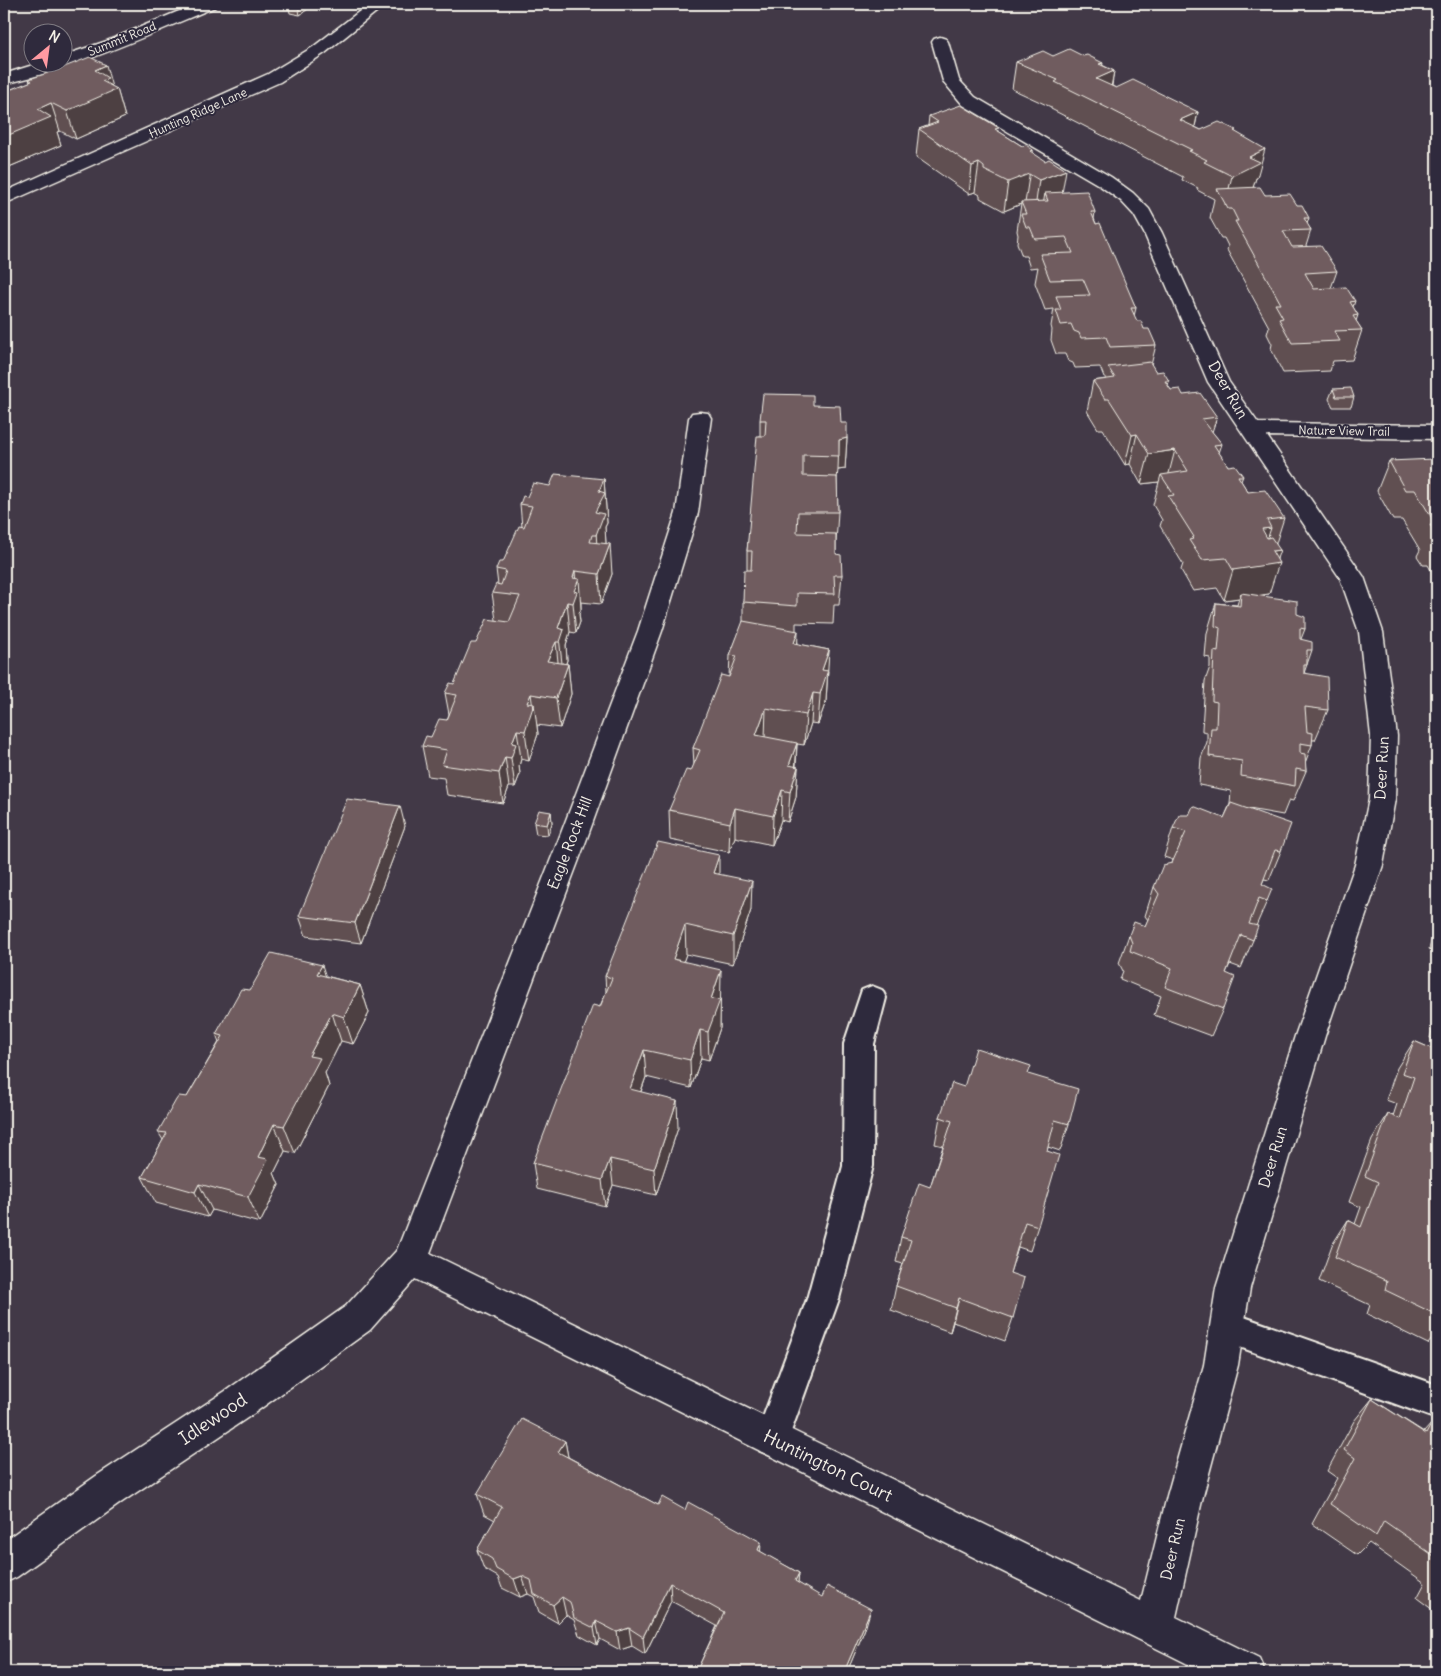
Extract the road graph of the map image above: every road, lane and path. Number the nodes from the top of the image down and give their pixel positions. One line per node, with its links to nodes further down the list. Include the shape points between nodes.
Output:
1 (210, 4): 4 (street, Summit Road)
2 (378, 4): 7 (street, Hunting Ridge Lane, via 319,50 274,78)
3 (940, 42): 9 (street, Deer Run, via 951,81 969,100 1105,181 1142,213 1219,382)
4 (72, 58)
5 (28, 72): 6 (street, Summit Road)
6 (4, 79)
7 (4, 199)
8 (700, 418): 12 (street, Eagle Rock Hill, via 687,512 650,631)
9 (1250, 429): 10 (street, Nature View Trail); 13 (street, Deer Run, via 1352,576 1371,632 1384,736 1382,799 1370,865 1310,1036 1233,1288)
10 (1437, 432)
11 (872, 998): 15 (lane, via 859,1044 858,1166 823,1299)
12 (410, 1260): 15 (street, Huntington Court); 16 (street, Idlewood, via 358,1318)
13 (1227, 1327): 14 (lane); 17 (street, Deer Run, via 1222,1365 1185,1496)
14 (1437, 1402)
15 (772, 1439): 17 (street, Huntington Court)
16 (4, 1564)
17 (1154, 1628): 18 (street, Huntington Court)
18 (1224, 1667)

